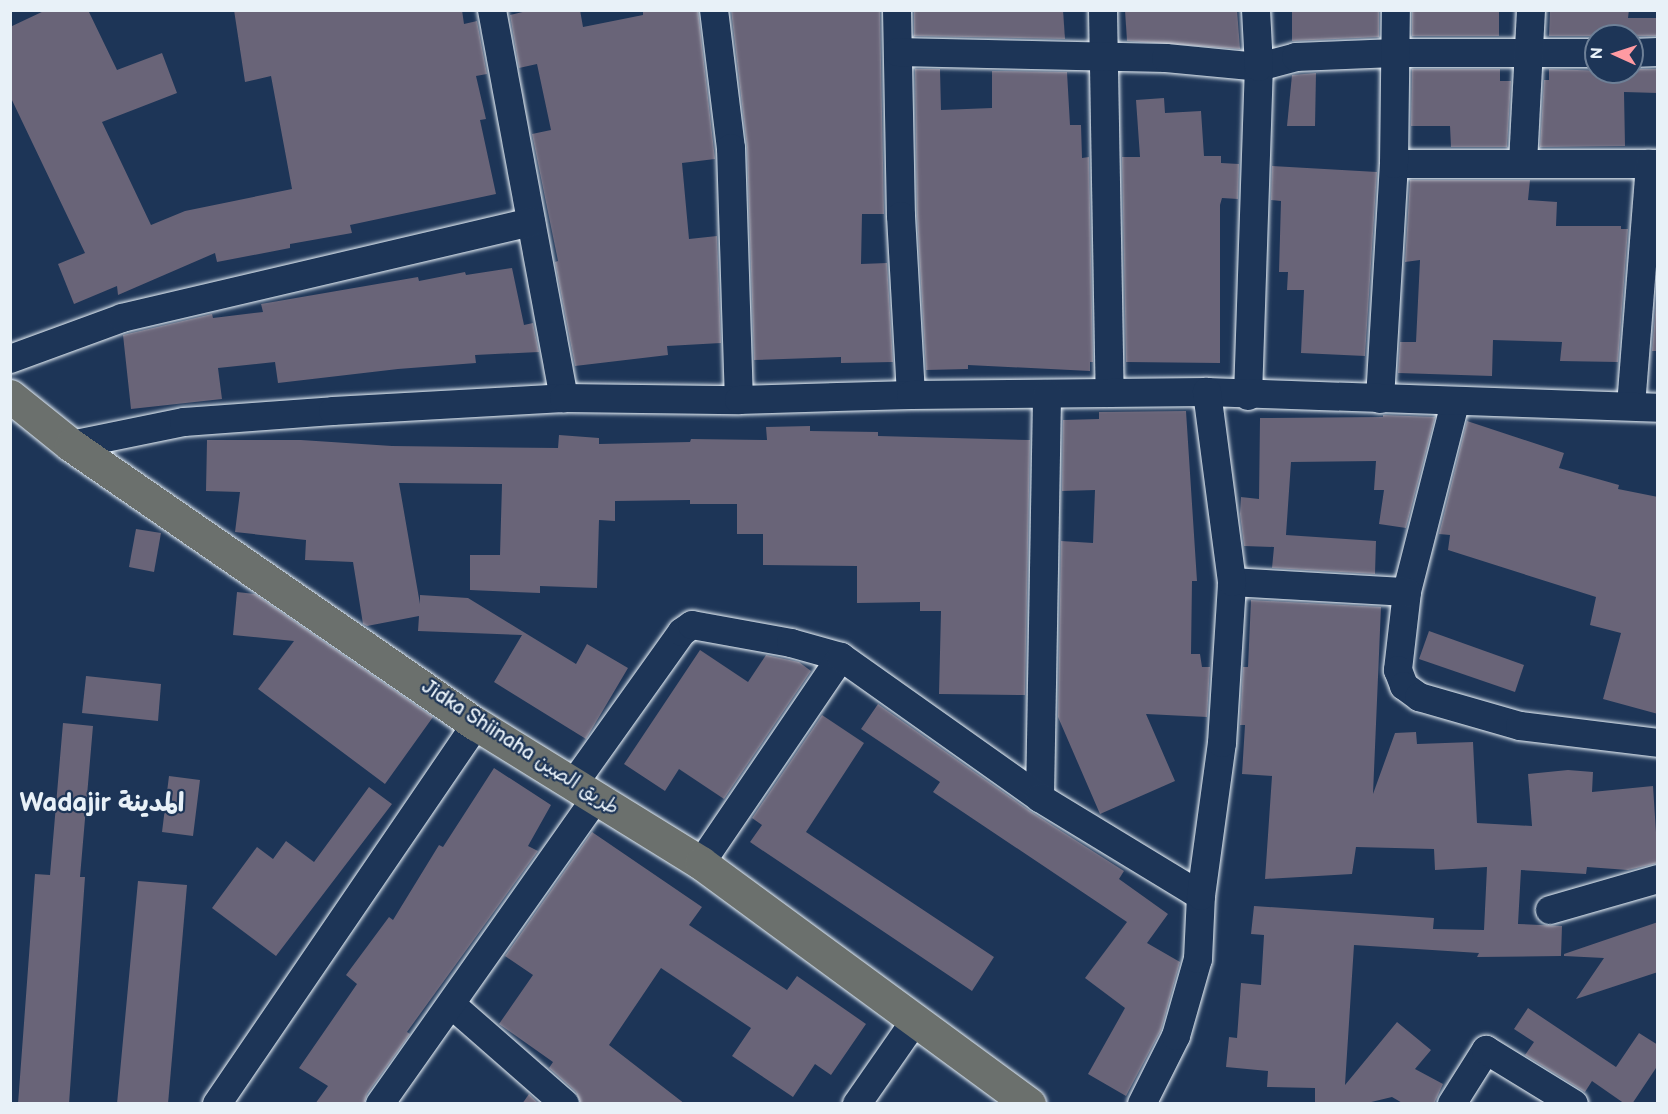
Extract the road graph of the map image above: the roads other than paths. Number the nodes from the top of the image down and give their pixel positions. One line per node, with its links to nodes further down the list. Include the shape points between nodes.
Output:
1 (492, 10): 17 (street)
2 (714, 10): 27 (street, via 731,148)
3 (897, 10): 8 (street)
4 (1102, 10): 12 (street)
5 (1256, 10): 13 (street)
6 (1396, 10): 9 (street)
7 (1531, 10): 11 (street)
8 (898, 52): 12 (street); 21 (street)
9 (1396, 53): 11 (street); 13 (street, via 1296,57); 15 (street)
10 (1584, 53): 11 (street)
11 (1528, 54): 14 (street)
12 (1104, 56): 13 (street); 20 (street)
13 (1259, 67): 24 (street)
14 (1522, 163): 15 (street); 16 (street)
15 (1394, 164): 26 (street)
16 (1654, 164): 29 (street)
17 (531, 222): 18 (street, via 122,318); 25 (street)
18 (10, 359)
19 (1207, 392): 20 (street); 24 (street); 31 (street)
20 (1110, 393): 22 (street)
21 (910, 394): 22 (street); 27 (street)
22 (1047, 394): 37 (street)
23 (10, 396): 30 (main road, Jidka Shiinaha طريق الصين)
24 (1248, 396): 26 (street)
25 (564, 398): 27 (street); 30 (street, via 184,422)
26 (1380, 399): 28 (street)
27 (739, 400)
28 (1455, 403): 29 (street); 32 (street)
29 (1644, 407)
30 (71, 445): 34 (main road, Jidka Shiinaha طريق الصين)
31 (1232, 582): 32 (street); 40 (street, via 1222,743)
32 (1407, 592): 35 (street, via 1398,670 1404,686 1419,697 1520,726)
33 (842, 657): 36 (street, via 791,643 692,625 682,632); 37 (street); 38 (street)
34 (476, 723): 36 (main road, Jidka Shiinaha طريق الصين); 44 (street)
35 (1658, 743)
36 (586, 790): 38 (main road, Jidka Shiinaha طريق الصين); 42 (street)
37 (1040, 798): 40 (street)
38 (701, 863): 43 (main road, Jidka Shiinaha طريق الصين)
39 (1658, 879): 41 (street)
40 (1201, 896): 49 (street, via 1198,959 1176,1036)
41 (1550, 910)
42 (452, 1005): 45 (street); 46 (street)
43 (916, 1019): 47 (street); 48 (main road, Jidka Shiinaha طريق الصين)
44 (217, 1104)
45 (380, 1104)
46 (565, 1104)
47 (857, 1104)
48 (1029, 1104)
49 (1142, 1104)
50 (1452, 1104): 51 (street, via 1486,1050)
51 (1575, 1104)

